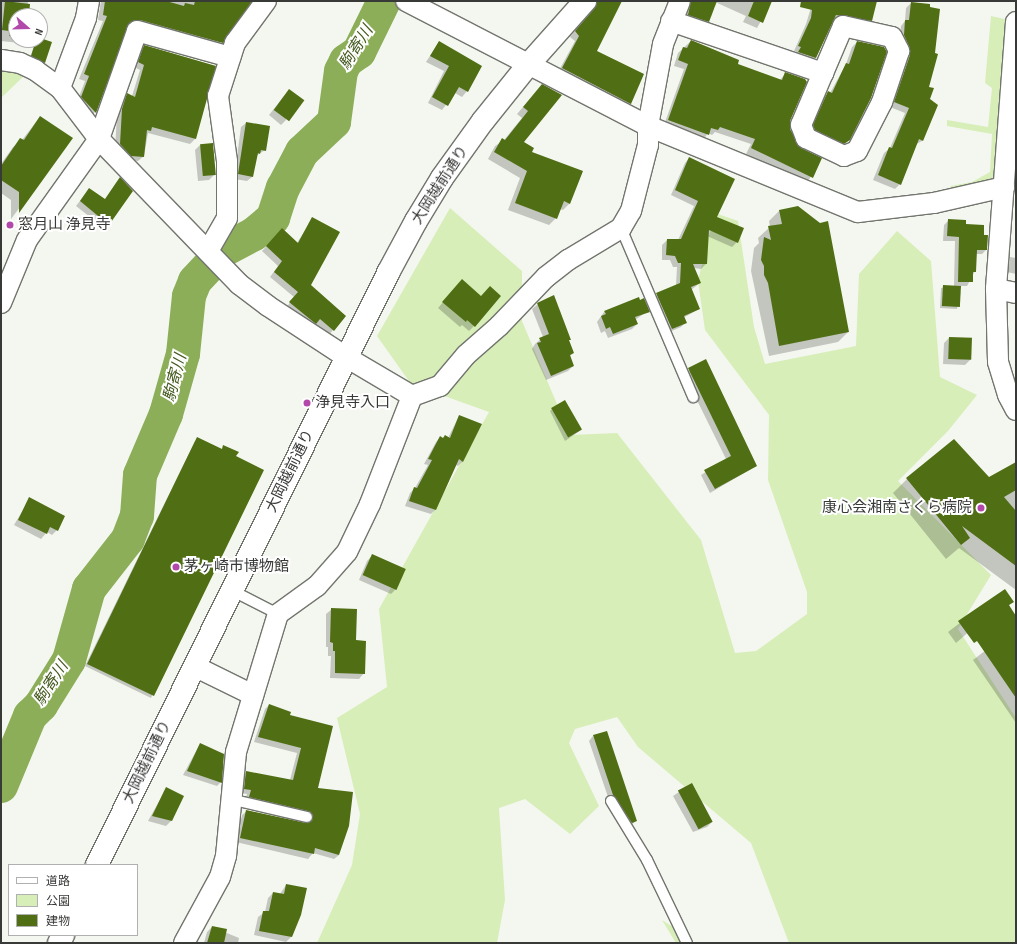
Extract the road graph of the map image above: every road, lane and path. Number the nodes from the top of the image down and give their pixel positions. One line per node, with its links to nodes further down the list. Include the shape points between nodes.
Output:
1 (89, 1): 12 (street, via 86,18)
2 (266, 1): 8 (street, via 235,43)
3 (406, 1): 10 (street)
4 (585, 1): 10 (street, 大岡越前通り)
5 (680, 1): 6 (street)
6 (671, 21): 11 (street); 13 (street, via 663,44)
7 (1016, 22): 15 (street)
8 (230, 57): 14 (street, via 137,31); 18 (street, via 218,96 227,161 227,218)
9 (1, 60): 12 (street, via 20,63 35,70)
10 (528, 65): 13 (street); 22 (street, 大岡越前通り, via 442,178 388,272)
11 (823, 73): 11 (street, via 801,125 806,138 844,156 857,152 882,102 899,51 892,37 843,26)
12 (60, 88): 14 (street)
13 (648, 126): 16 (street, via 858,212 934,203); 17 (street, via 648,145 631,211)
14 (99, 139): 18 (street); 21 (street, via 27,240)
15 (1012, 153): 16 (street)
16 (1004, 187): 19 (street)
17 (621, 228): 24 (street, via 568,260 546,277 499,326 466,355 440,386); 25 (lane)
18 (213, 256): 22 (street, via 239,284)
19 (996, 289): 20 (street); 23 (street)
20 (1016, 293)
21 (1, 302)
22 (346, 357): 24 (street); 27 (street, 大岡越前通り)
23 (1007, 364): 26 (street, via 1008,395)
24 (412, 396): 28 (street, via 370,504 347,552 317,586)
25 (693, 397)
26 (1016, 410)
27 (231, 590): 28 (lane); 29 (street, 大岡越前通り)
28 (278, 614): 30 (street)
29 (194, 666): 30 (street); 34 (street, 大岡越前通り)
30 (253, 695): 31 (street, via 236,752)
31 (230, 799): 33 (lane); 35 (street, via 226,856 220,877)
32 (611, 801): 36 (lane, via 647,860)
33 (307, 817)
34 (97, 864)
35 (184, 943)
36 (687, 943)

